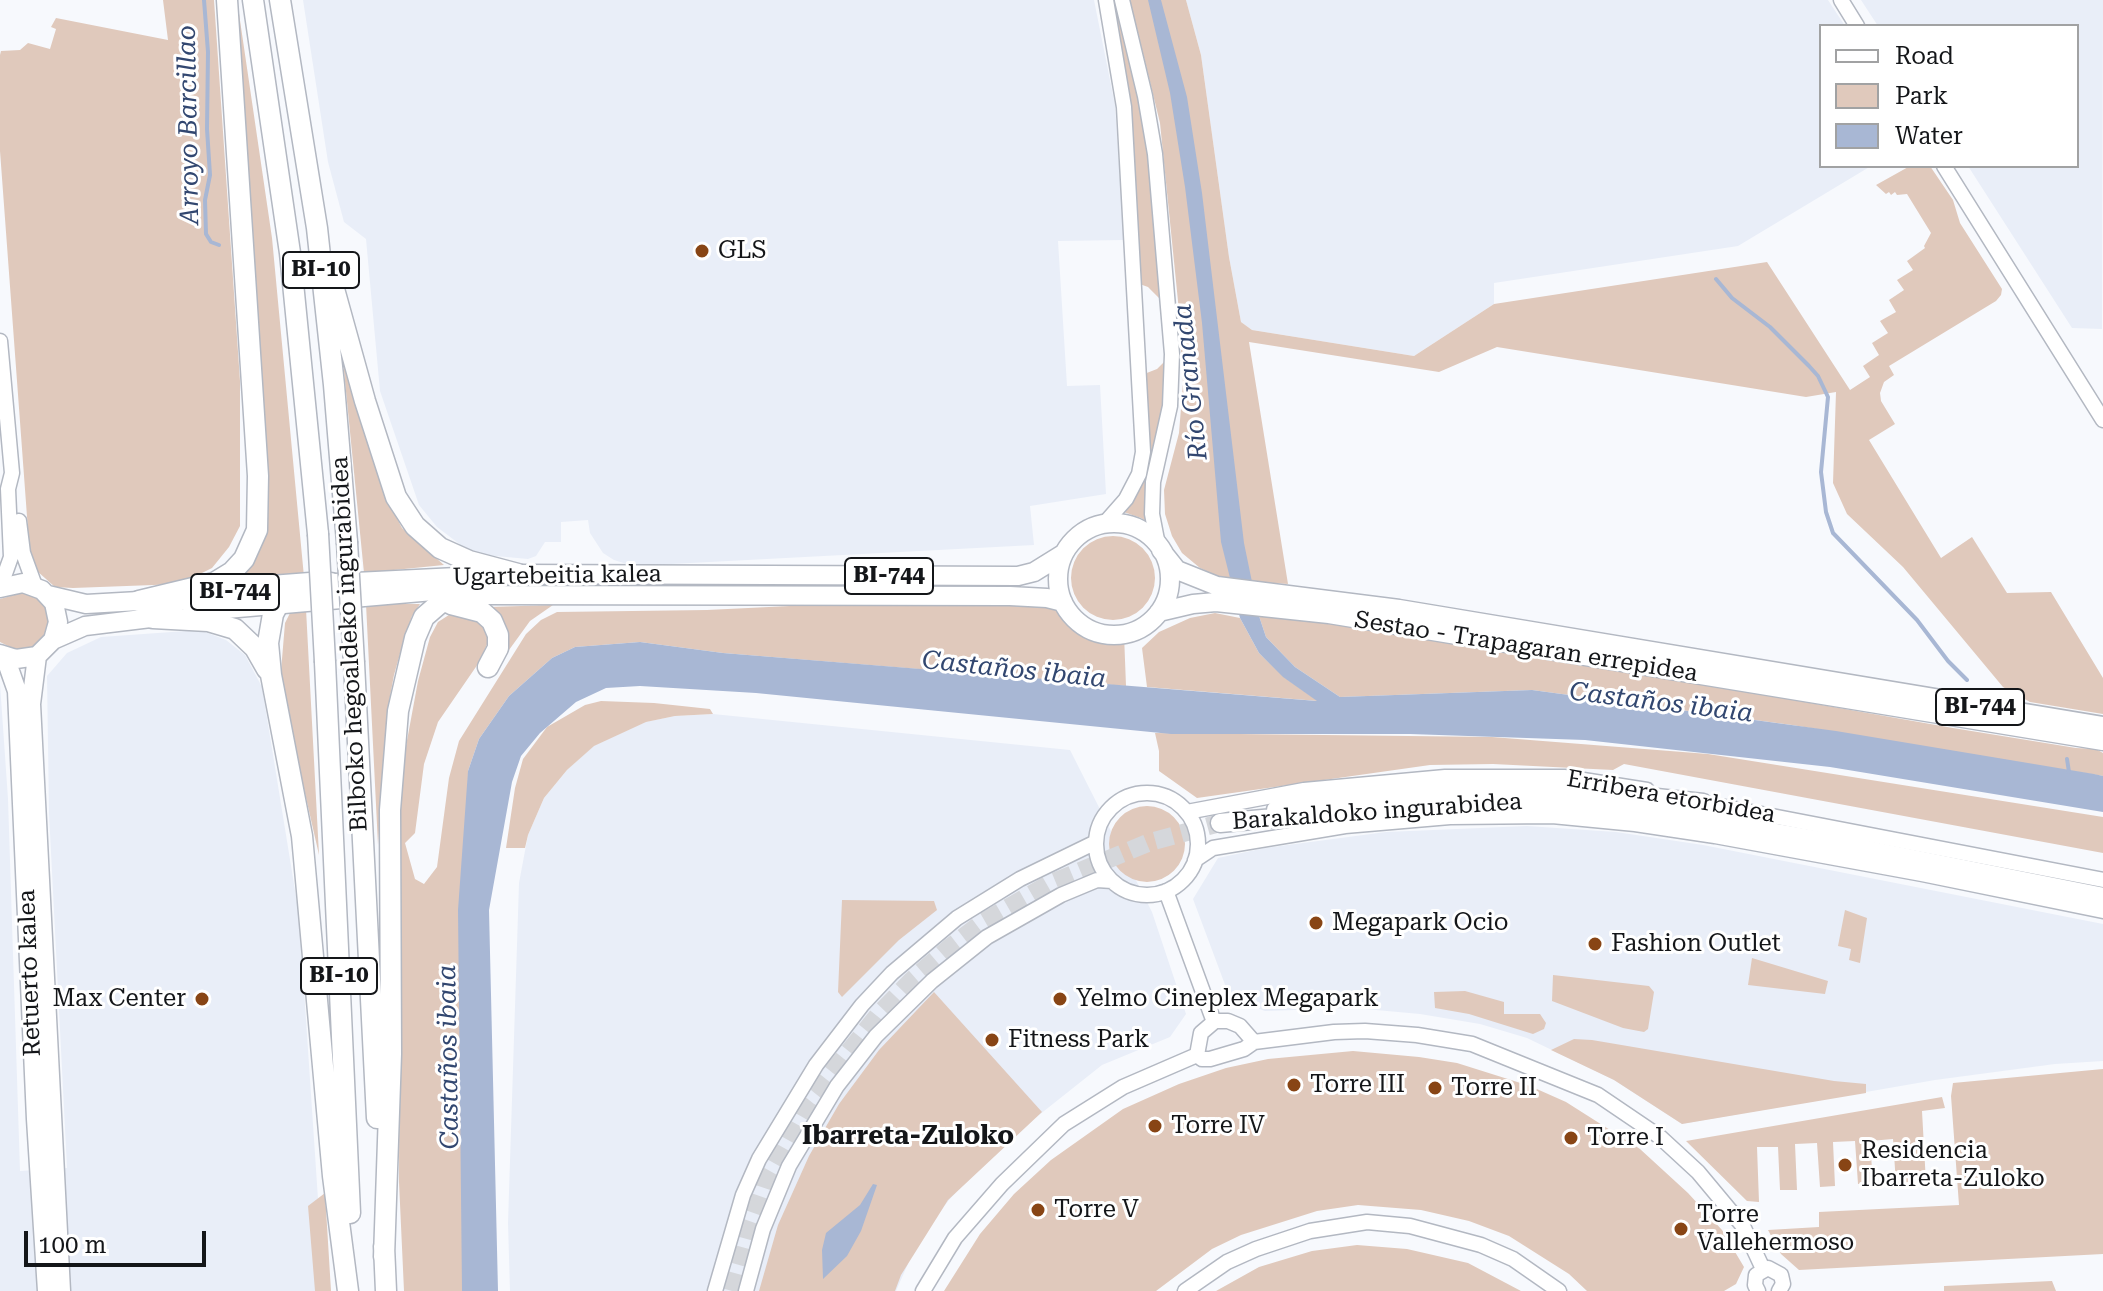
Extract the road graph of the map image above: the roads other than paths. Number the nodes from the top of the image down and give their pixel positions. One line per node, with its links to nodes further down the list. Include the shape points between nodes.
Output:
1 (227, 0): 22 (highway, via 258,476 257,530 244,559 214,583)
2 (253, 0): 55 (highway, Bilboko hegoaldeko ingurabidea / BI-10, bridge, via 290,253 318,534)
3 (280, 0): 9 (highway, Bilboko hegoaldeko ingurabidea / BI-10)
4 (1106, 0): 13 (street, via 1124,107 1143,452 1126,499)
5 (1122, 0): 14 (street, via 1155,154 1172,354 1170,406 1153,482 1152,514)
6 (1841, 0): 7 (street)
7 (1856, 24)
8 (1945, 168): 11 (street)
9 (317, 228): 16 (highway, via 396,497 415,526 440,548); 50 (highway, Bilboko hegoaldeko ingurabidea / BI-10, bridge, via 347,542)
10 (0, 341): 12 (street)
11 (2103, 420)
12 (12, 473): 18 (street, via 11,557); 19 (street, via 23,553)
13 (1104, 524): 14 (main road, BI-744, via 1139,529); 15 (main road, BI-744, via 1080,534)
14 (1160, 547): 20 (main road, BI-744, via 1177,570); 27 (main road, via 1170,575)
15 (1063, 554): 16 (main road, Ugartebeitia kalea / BI-744, via 1018,576); 23 (main road, via 1058,578)
16 (518, 574): 17 (main road, Ugartebeitia kalea / BI-744)
17 (331, 583): 22 (main road, Ugartebeitia kalea / BI-744, via 266,585 171,603); 25 (highway, via 288,593)
18 (0, 588): 19 (main road, Ugartebeitia kalea, via 23,583)
19 (41, 590): 22 (main road, Ugartebeitia kalea / BI-744, via 86,604); 29 (main road, via 57,612)
20 (1216, 594): 26 (main road, BI-744); 27 (main road, BI-744)
21 (483, 595): 23 (main road, Ugartebeitia kalea / BI-744, via 996,596); 24 (highway); 25 (main road, Ugartebeitia kalea / BI-744, via 433,591)
22 (139, 601)
23 (1063, 602): 27 (main road, BI-744, via 1082,625 1104,634 1132,632)
24 (439, 604): 32 (highway, via 466,606 492,621 498,648); 50 (highway, via 424,617 415,638 392,763)
25 (276, 606): 28 (main road, Ugartebeitia kalea / BI-744); 33 (highway, via 268,643)
26 (1330, 607): 34 (main road, Sestao - Trapagaran errepidea / BI-744); 35 (main road, Sestao - Trapagaran errepidea / BI-744)
27 (1159, 612)
28 (153, 618): 29 (main road, Ugartebeitia kalea / BI-744, via 85,626); 33 (highway, via 208,621 235,629 255,648)
29 (53, 640): 31 (main road)
30 (2, 655): 31 (main road); 53 (main road, Retuerto kalea, via 17,691)
31 (37, 656): 54 (main road, Retuerto kalea, via 31,704)
32 (488, 667)
33 (271, 675): 55 (highway, via 302,836 333,1176)
34 (2103, 726)
35 (2103, 741)
36 (1486, 802): 37 (main road, Barakaldoko ingurabidea, via 1220,823 1308,802 1453,788 1564,788); 39 (main road); 45 (main road, Barakaldoko ingurabidea, via 1570,803 1680,816)
37 (1703, 803): 38 (street, Erribera etorbidea, via 1564,777 1476,776 1328,787); 42 (street, Erribera etorbidea)
38 (1187, 812): 40 (street, via 1166,797 1133,795 1105,815); 41 (street, via 1197,835)
39 (1525, 816): 41 (street, Erribera etorbidea, via 1415,819 1301,831 1213,848); 46 (street, Erribera etorbidea, via 1715,836)
40 (1096, 842): 43 (street); 57 (street, via 957,918 862,1005 816,1065 759,1159)
41 (1195, 860): 44 (street, via 1184,879)
42 (2103, 880)
43 (1112, 881): 44 (street, via 1138,894); 58 (street, via 1097,880 1061,895 996,931 932,981 876,1036 837,1086 789,1166)
44 (1166, 891): 47 (street)
45 (2103, 897)
46 (2103, 911)
47 (1214, 1022): 48 (street, via 1240,1026); 49 (street, via 1201,1033)
48 (1254, 1042): 49 (street, via 1210,1059); 51 (street, via 1334,1032 1417,1035 1472,1044 1598,1095 1660,1137 1698,1172 1743,1226)
49 (1197, 1055): 59 (street, via 1123,1087 1064,1124 955,1238)
50 (384, 1257): 56 (highway, Bilboko hegoaldeko ingurabidea / BI-10)
51 (1763, 1269): 52 (street); 62 (street, via 1773,1268 1781,1275)
52 (1753, 1289)
53 (47, 1291)
54 (61, 1291)
55 (350, 1291)
56 (386, 1291)
57 (715, 1291)
58 (746, 1291)
59 (923, 1291)
60 (1185, 1291): 61 (street, via 1256,1249 1310,1231 1367,1222 1410,1226 1481,1245 1513,1259)
61 (1559, 1291)
62 (1779, 1291)

